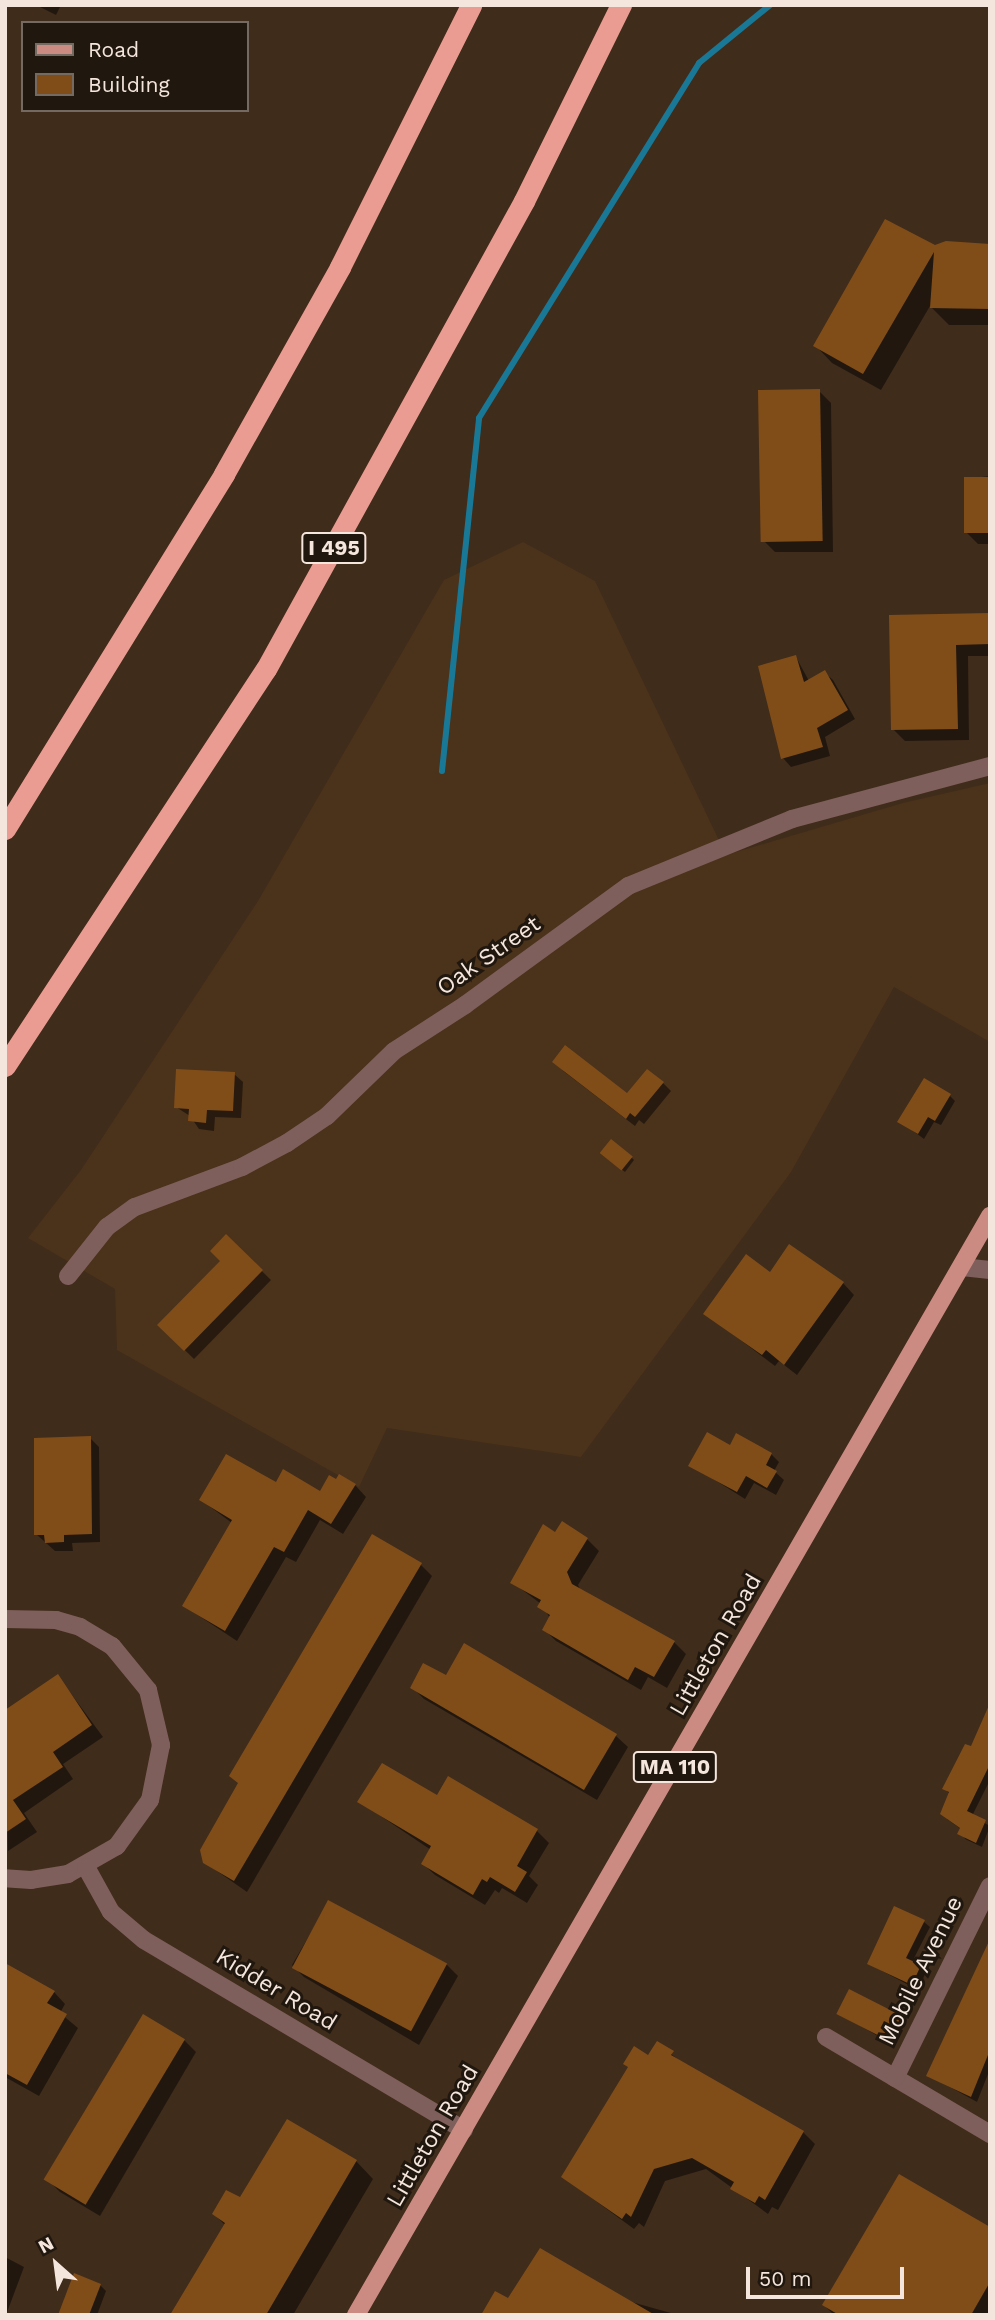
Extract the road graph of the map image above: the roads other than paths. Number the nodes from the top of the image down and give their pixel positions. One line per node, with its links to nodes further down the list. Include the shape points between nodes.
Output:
1 (471, 5): 4 (highway, via 340,267 224,474)
2 (621, 5): 5 (highway, I 495, via 518,213 266,669)
3 (990, 766): 9 (street, Oak Street, via 792,819 628,886 394,1051 327,1116 287,1143 242,1167 135,1207 107,1227)
4 (5, 829)
5 (5, 1066)
6 (990, 1216): 7 (main road, Littleton Road / MA 110)
7 (962, 1267): 8 (street); 16 (main road, Littleton Road / MA 110)
8 (990, 1270)
9 (68, 1276)
10 (5, 1619): 11 (street, via 57,1620 97,1635 138,1674 155,1708 160,1764 150,1800 117,1846)
11 (86, 1867): 12 (street, via 50,1879); 16 (street, Kidder Road, via 111,1912 144,1940)
12 (5, 1878)
13 (990, 1886): 15 (street, Mobile Avenue)
14 (826, 2037): 15 (street)
15 (895, 2078): 17 (street)
16 (464, 2130): 18 (main road, Littleton Road / MA 110)
17 (990, 2134)
18 (356, 2315)

